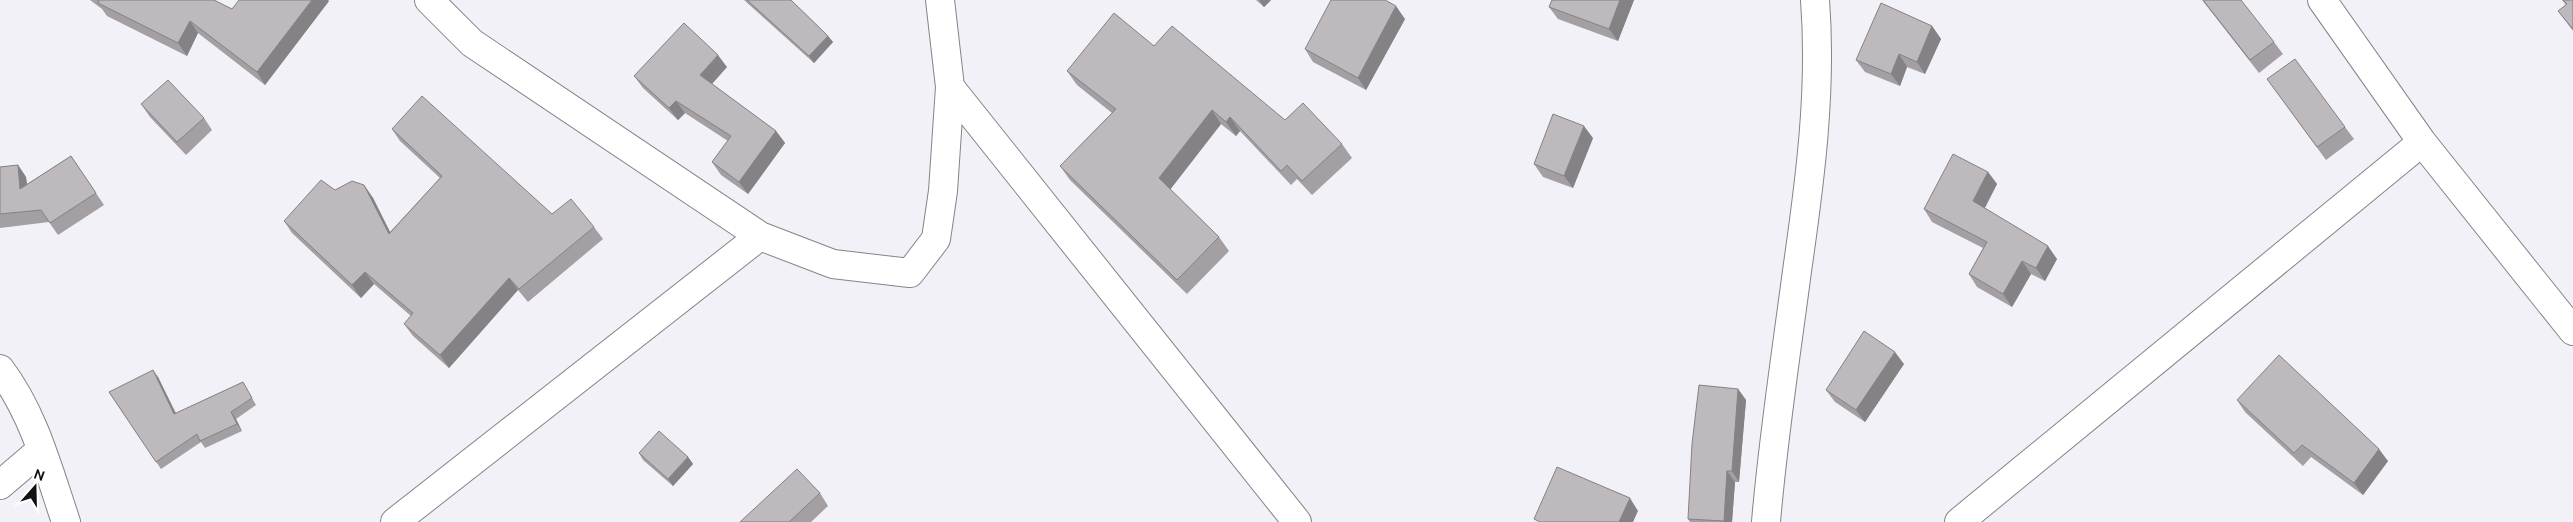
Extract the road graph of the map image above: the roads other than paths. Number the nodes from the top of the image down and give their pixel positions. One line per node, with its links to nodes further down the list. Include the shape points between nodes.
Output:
1 (429, 0): 7 (street, via 472,43)
2 (940, 0): 5 (street)
3 (1815, 0): 15 (street, via 1813,162 1773,448)
4 (2322, 0): 6 (street)
5 (950, 87): 7 (street, via 943,191 936,240 910,273 833,264); 14 (street)
6 (2422, 142): 8 (street); 16 (street)
7 (760, 236): 13 (street)
8 (2573, 331)
9 (0, 369): 10 (street, via 28,414)
10 (41, 450): 11 (street); 12 (street)
11 (0, 485)
12 (66, 522)
13 (395, 522)
14 (1297, 522)
15 (1766, 522)
16 (1959, 522)

